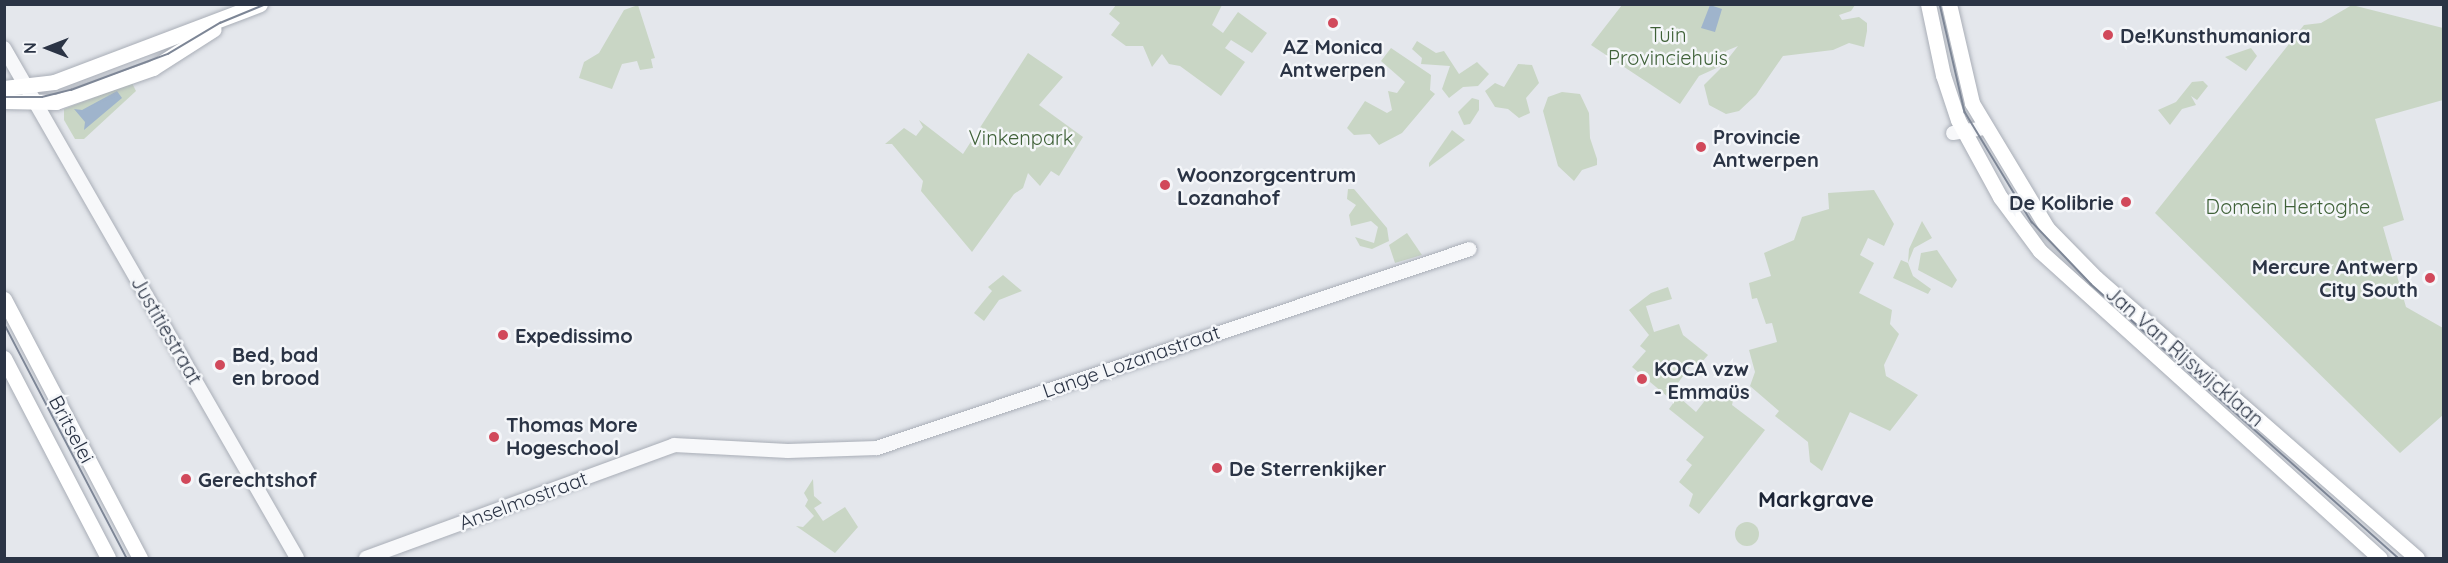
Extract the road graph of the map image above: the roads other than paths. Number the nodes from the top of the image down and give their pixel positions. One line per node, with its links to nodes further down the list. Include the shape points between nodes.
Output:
1 (260, 4): 4 (main road)
2 (1928, 4): 11 (main road, Jan Van Rijswijcklaan)
3 (1949, 4): 10 (main road, Jan Van Rijswijcklaan, via 1963,74)
4 (233, 14): 6 (main road, via 54,82); 9 (main road, via 153,68 56,102)
5 (4, 48): 6 (street, Justitiestraat)
6 (27, 85): 7 (main road); 9 (street, Justitiestraat)
7 (4, 88)
8 (4, 101): 9 (main road)
9 (37, 102): 18 (street, Justitiestraat)
10 (1984, 128): 11 (street); 21 (main road, Jan Van Rijswijcklaan, via 2033,209 2081,263)
11 (1958, 133): 20 (main road, Jan Van Rijswijcklaan, via 2007,209 2054,267)
12 (1470, 249): 15 (street, Lange Lozanastraat, via 877,448)
13 (4, 299): 17 (main road, Britselei)
14 (4, 358): 16 (main road, Britselei)
15 (788, 451): 19 (street, Anselmostraat, via 674,445)
16 (108, 558)
17 (140, 558)
18 (297, 558)
19 (366, 558)
20 (2380, 558)
21 (2417, 558)

